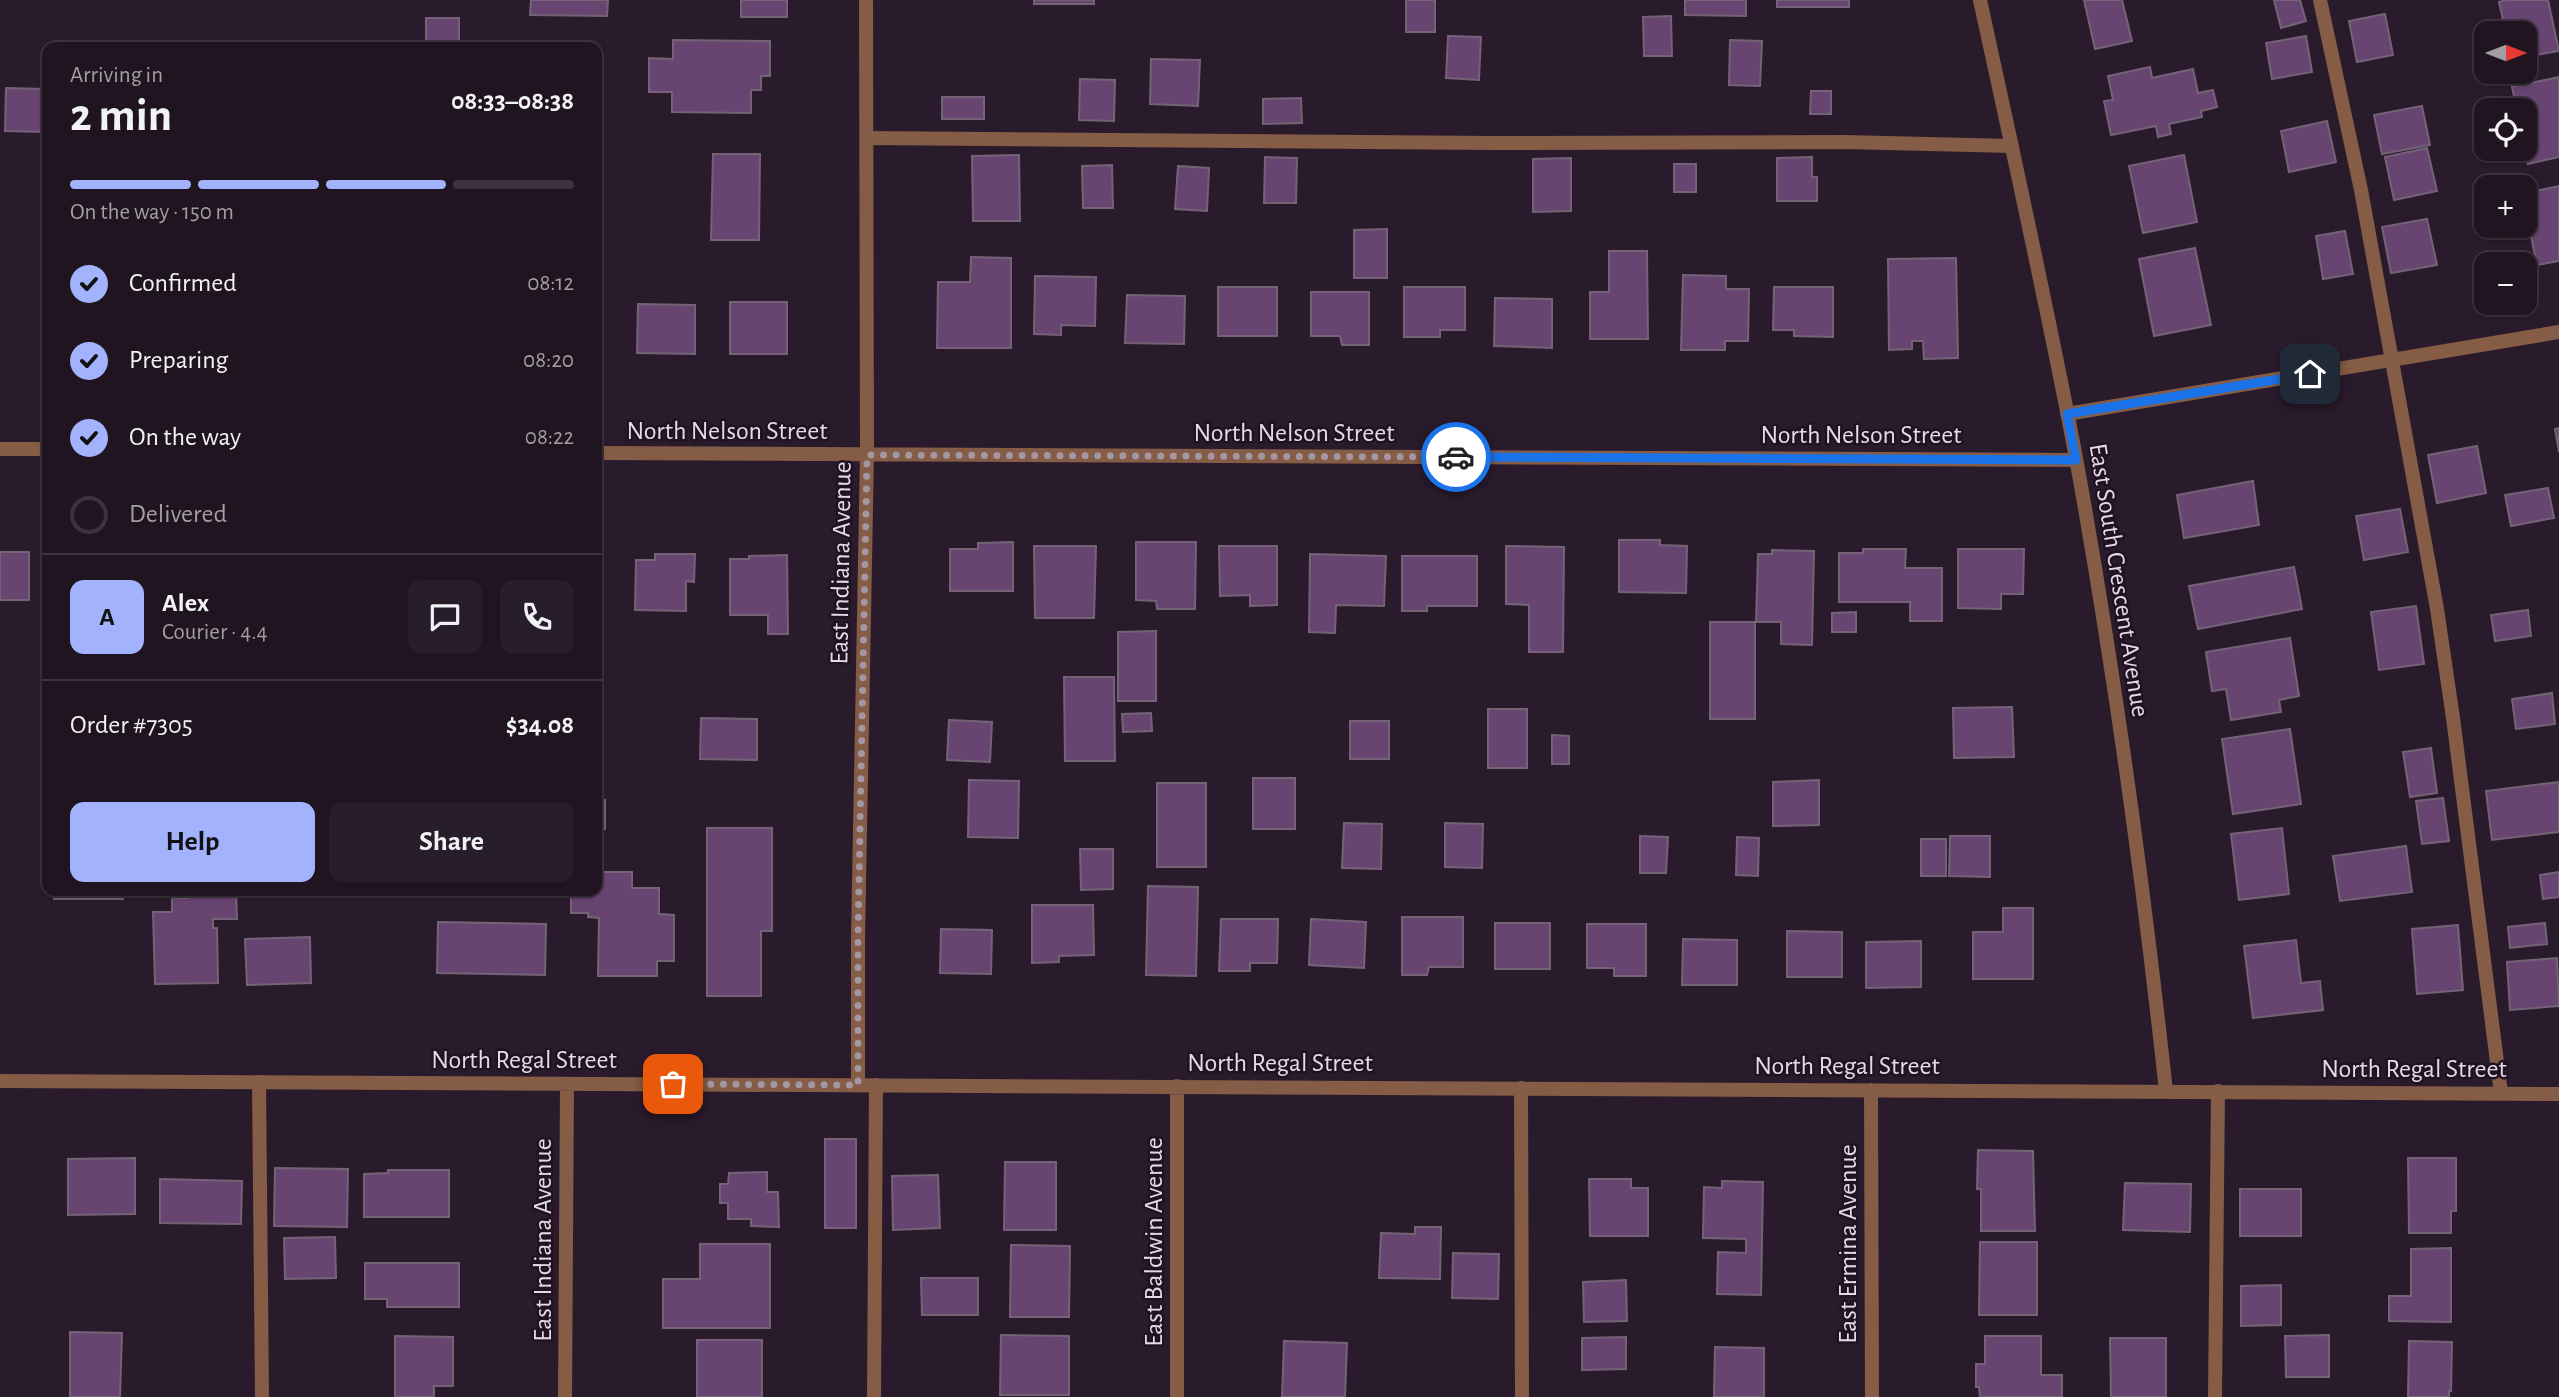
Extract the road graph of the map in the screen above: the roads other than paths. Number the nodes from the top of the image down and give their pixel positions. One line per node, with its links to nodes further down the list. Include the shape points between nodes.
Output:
1 (866, 0): 4 (street, East Indiana Avenue)
2 (1980, 0): 5 (street, East South Crescent Avenue)
3 (2320, 0): 7 (street)
4 (867, 138): 5 (street); 12 (street, East Indiana Avenue)
5 (2012, 146): 8 (street, East South Crescent Avenue)
6 (2559, 332): 7 (street)
7 (2391, 360): 8 (street); 24 (street, via 2454,718)
8 (2067, 414): 13 (street, East South Crescent Avenue)
9 (0, 449): 10 (street)
10 (42, 449)
11 (602, 453): 12 (street, North Nelson Street)
12 (867, 455): 13 (street, North Nelson Street); 17 (street, East Indiana Avenue)
13 (2076, 460): 22 (street, East South Crescent Avenue, via 2146,908)
14 (0, 1081): 15 (street, North Regal Street)
15 (259, 1082): 16 (street, North Regal Street); 26 (street)
16 (567, 1084): 17 (street, North Regal Street); 27 (street, East Indiana Avenue)
17 (858, 1085): 18 (street, North Regal Street)
18 (876, 1085): 19 (street, North Regal Street); 28 (street)
19 (1177, 1086): 20 (street, North Regal Street); 29 (street, East Baldwin Avenue)
20 (1521, 1088): 21 (street, North Regal Street); 30 (street)
21 (1871, 1090): 22 (street, North Regal Street); 31 (street, East Ermina Avenue)
22 (2166, 1091): 23 (street, North Regal Street)
23 (2218, 1091): 24 (street, North Regal Street); 32 (street)
24 (2501, 1093): 25 (street, North Regal Street)
25 (2559, 1094)
26 (262, 1397)
27 (565, 1397)
28 (874, 1397)
29 (1177, 1397)
30 (1522, 1397)
31 (1871, 1397)
32 (2215, 1397)

